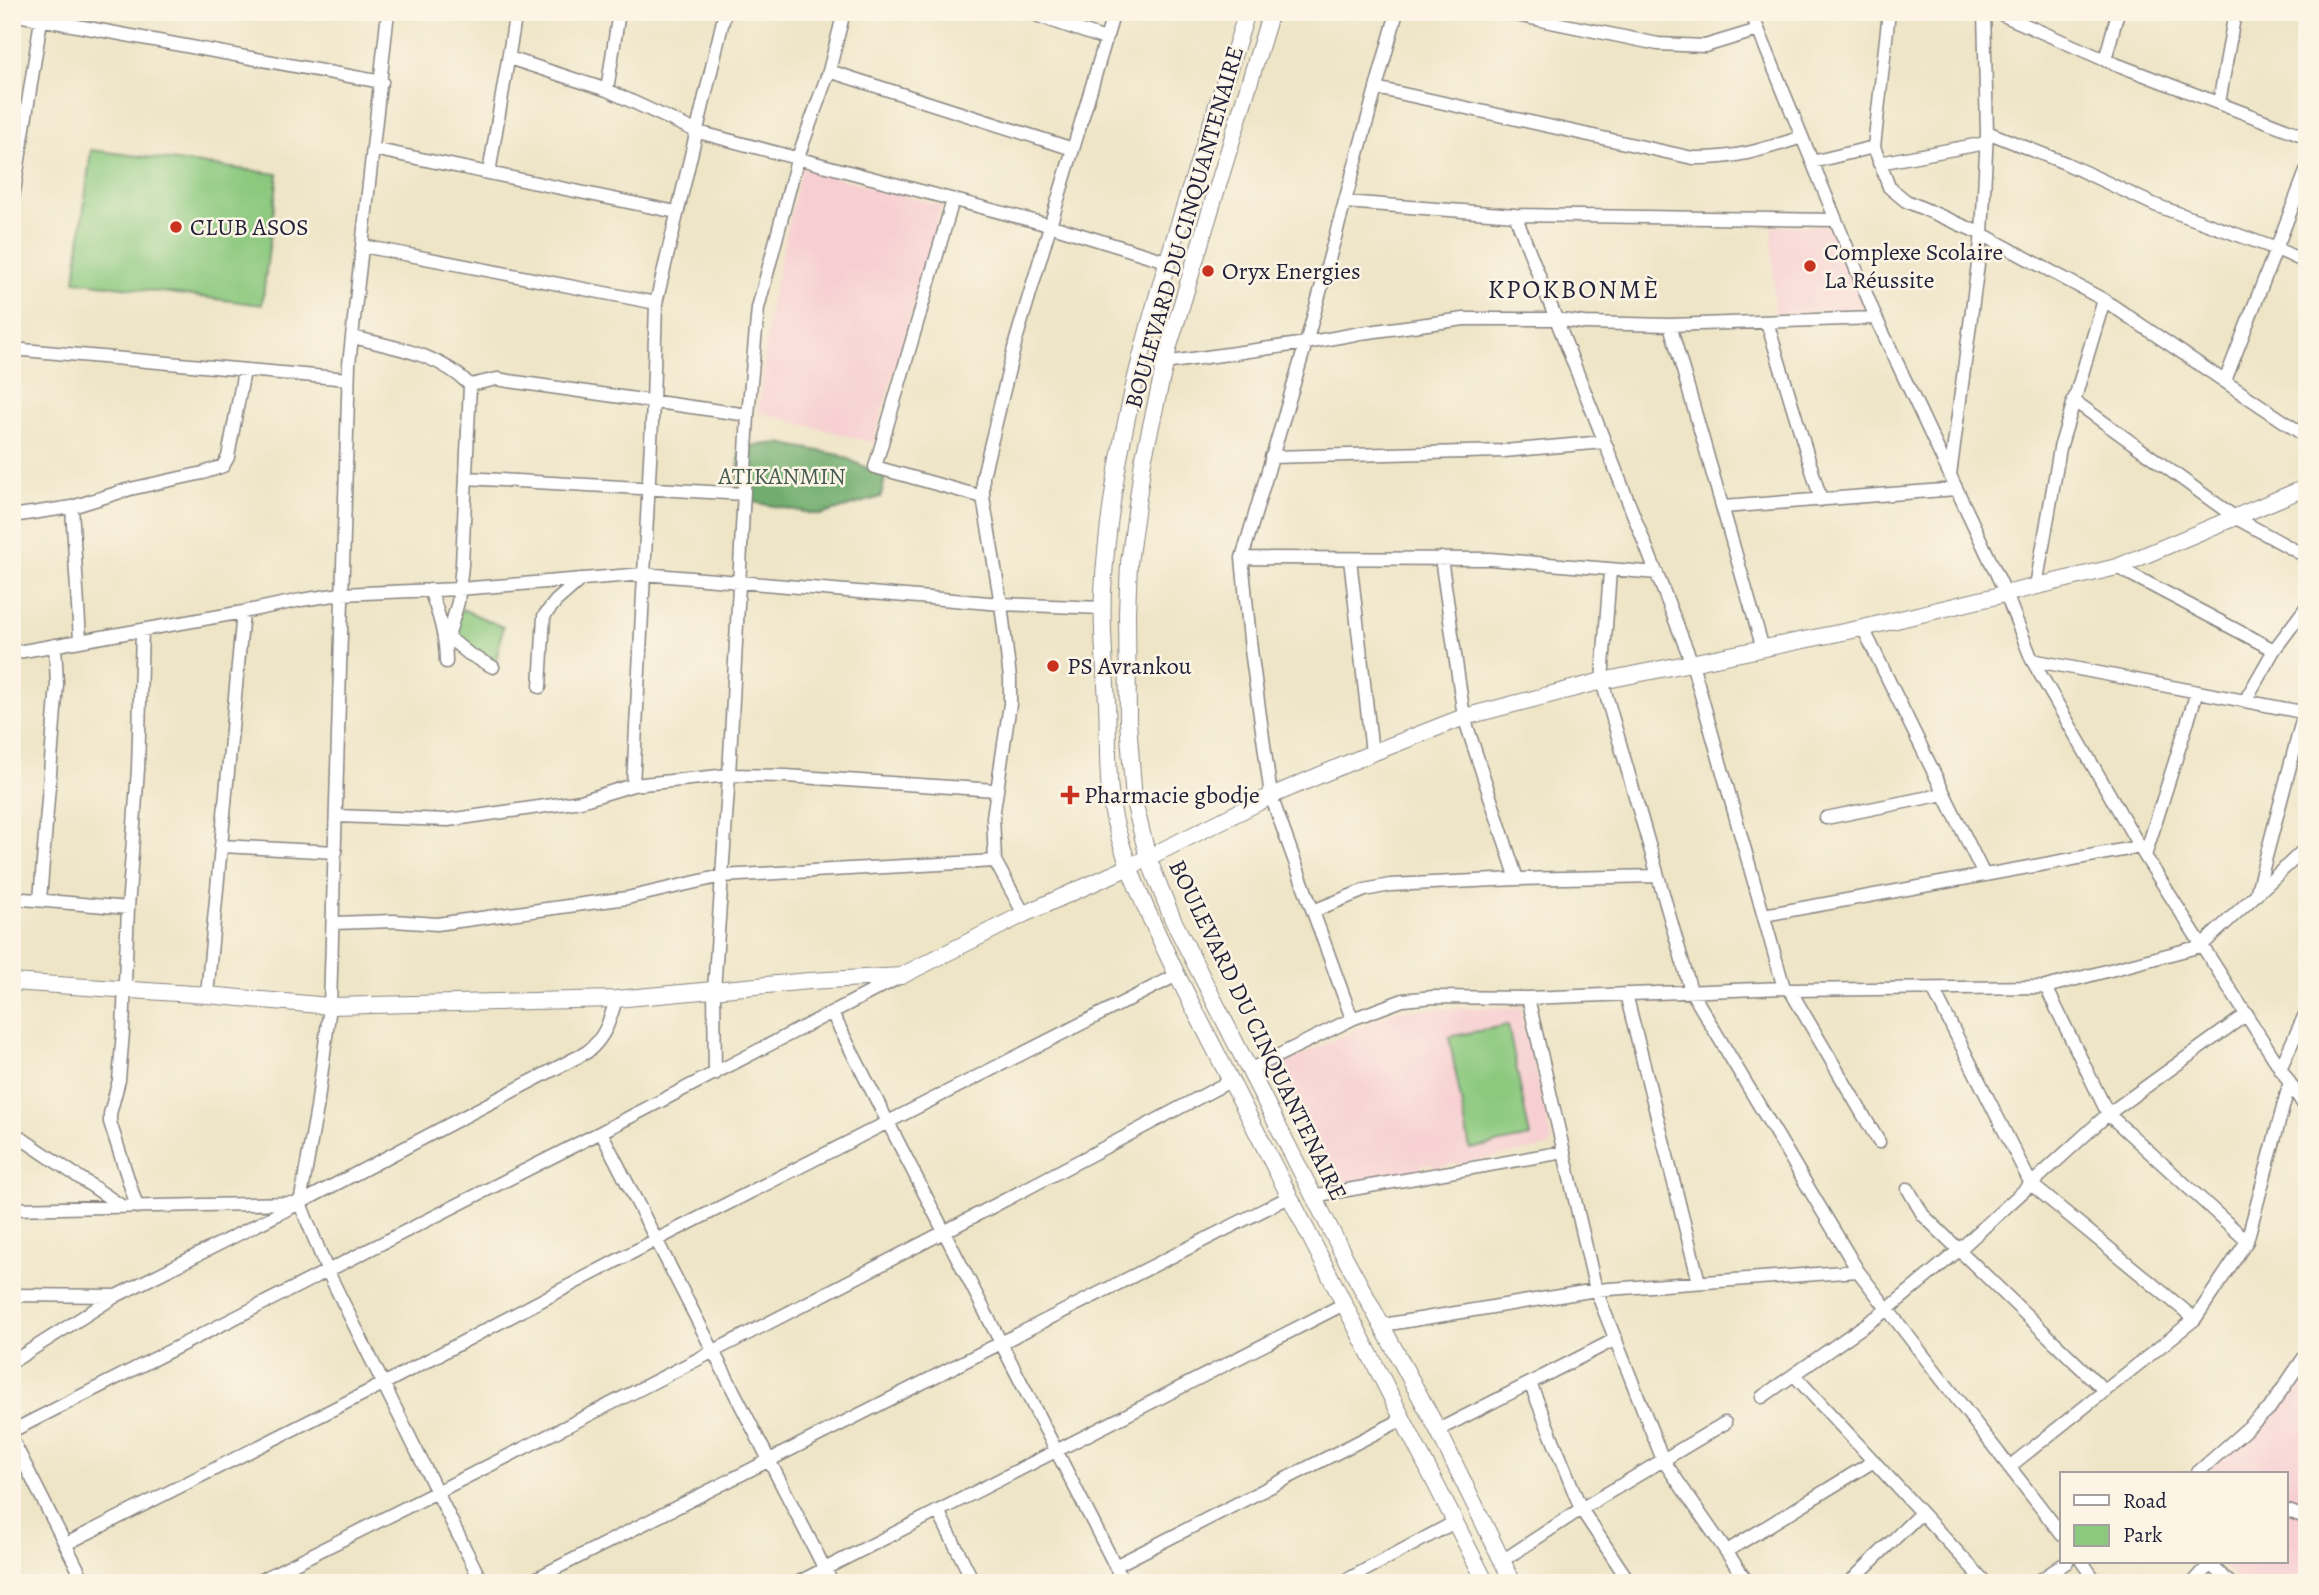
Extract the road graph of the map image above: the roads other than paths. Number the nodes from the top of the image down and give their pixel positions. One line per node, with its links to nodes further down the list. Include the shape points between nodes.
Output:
1 (516, 12): 22 (street)
2 (619, 12): 27 (street)
3 (725, 12): 29 (street)
4 (844, 12): 24 (street)
5 (1027, 12): 21 (street)
6 (1114, 12): 21 (street)
7 (1247, 12): 51 (main road, BOULEVARD DU CINQUANTENAIRE)
8 (1271, 12): 62 (main road, BOULEVARD DU CINQUANTENAIRE)
9 (1397, 12): 26 (street)
10 (1503, 12): 20 (street, via 1683,47 1705,46)
11 (1751, 12): 20 (street)
12 (1889, 12): 33 (street)
13 (1984, 12): 31 (street)
14 (1996, 12): 23 (street)
15 (2118, 12): 23 (street)
16 (2235, 12): 28 (street)
17 (385, 13): 25 (street)
18 (12, 14): 19 (street)
19 (41, 20): 25 (street); 43 (street)
20 (1758, 30): 30 (street)
21 (1105, 38): 35 (street)
22 (509, 58): 27 (street); 40 (street)
23 (2105, 60): 28 (street)
24 (829, 71): 35 (street); 36 (street)
25 (382, 82): 34 (street)
26 (1376, 88): 30 (street, via 1693,159 1724,159); 42 (street)
27 (607, 90): 29 (street)
28 (2219, 103): 32 (street)
29 (698, 132): 36 (street); 44 (street)
30 (1801, 137): 37 (street)
31 (1986, 137): 38 (street); 48 (street); 50 (street, via 2065,163 2155,205)
32 (2307, 137)
33 (1874, 147): 37 (street); 38 (street)
34 (373, 149): 40 (street); 49 (street)
35 (1073, 149): 47 (street)
36 (797, 160): 41 (street); 69 (street, via 758,308)
37 (1812, 162): 46 (street)
38 (1879, 163): 48 (street, via 1889,187 1906,201)
39 (2307, 169): 50 (street)
40 (489, 173): 44 (street)
41 (953, 200): 47 (street); 79 (street, via 875,467)
42 (1345, 202): 45 (street); 60 (street)
43 (12, 204)
44 (676, 212): 54 (street)
45 (1515, 215): 46 (street); 56 (street)
46 (1835, 220): 55 (street)
47 (1049, 225): 51 (street); 79 (street, via 983,476)
48 (1982, 234): 53 (street); 73 (street)
49 (363, 246): 54 (street); 59 (street)
50 (2277, 249): 52 (street); 65 (street)
51 (1168, 262): 102 (main road, BOULEVARD DU CINQUANTENAIRE, via 1126,417)
52 (2307, 263)
53 (2104, 300): 65 (street); 67 (street)
54 (656, 303): 68 (street)
55 (1876, 318): 57 (street); 73 (street)
56 (1556, 319): 58 (street); 60 (street, via 1464,319); 71 (street)
57 (1767, 322): 58 (street); 80 (street)
58 (1670, 325): 82 (street)
59 (353, 337): 64 (street); 66 (street, via 443,362)
60 (1306, 344): 62 (street); 72 (street)
61 (12, 349): 63 (street)
62 (1164, 363): 134 (main road, BOULEVARD DU CINQUANTENAIRE, via 1143,461 1127,612 1130,771)
63 (244, 371): 64 (street); 81 (street, via 223,466)
64 (348, 379): 98 (street)
65 (2225, 381): 70 (street)
66 (470, 385): 68 (street, via 497,379); 74 (street)
67 (2073, 400): 84 (street); 95 (street, via 2055,472)
68 (653, 403): 69 (street); 76 (street)
69 (748, 415): 78 (street)
70 (2307, 437)
71 (1604, 442): 72 (street, via 1504,451); 91 (street)
72 (1271, 457): 86 (street)
73 (1950, 476): 77 (street)
74 (466, 478): 76 (street); 96 (street)
75 (2307, 487): 84 (main road)
76 (647, 488): 78 (street); 92 (street)
77 (1956, 489): 80 (street); 99 (street)
78 (744, 494): 94 (street)
79 (983, 497): 100 (street)
80 (1821, 500): 82 (street)
81 (72, 506): 83 (street); 106 (street)
82 (1723, 507): 109 (street)
83 (12, 516)
84 (2236, 518): 85 (street); 89 (main road)
85 (2307, 557)
86 (1242, 558): 88 (street); 127 (street)
87 (1441, 558): 88 (street); 90 (street); 121 (street)
88 (1350, 559): 122 (street)
89 (2117, 567): 95 (main road); 110 (street)
90 (1610, 571): 91 (street); 116 (street)
91 (1657, 573): 114 (street)
92 (644, 574): 93 (street); 94 (street); 124 (street)
93 (582, 579): 96 (street); 117 (street, via 544,616)
94 (739, 582): 100 (street); 123 (street)
95 (2036, 586): 99 (main road)
96 (459, 589): 97 (street); 107 (street)
97 (430, 590): 98 (street); 107 (street)
98 (341, 594): 103 (street); 128 (street)
99 (2006, 594): 104 (main road); 112 (street)
100 (1001, 604): 102 (street); 125 (street, via 1010,704)
101 (2307, 606): 110 (street)
102 (1102, 608): 136 (main road, BOULEVARD DU CINQUANTENAIRE, via 1110,786)
103 (243, 612): 105 (street); 130 (street)
104 (1863, 628): 109 (main road); 126 (street)
105 (142, 630): 106 (street); 144 (street)
106 (80, 640): 108 (street)
107 (447, 640): 113 (street); 115 (street)
108 (55, 645): 111 (street); 143 (street, via 57,684)
109 (1763, 649): 114 (main road)
110 (2274, 650): 119 (street)
111 (12, 653)
112 (2032, 660): 118 (street); 131 (street)
113 (446, 662)
114 (1692, 663): 116 (main road); 147 (street)
115 (493, 667)
116 (1602, 681): 121 (main road); 139 (street)
117 (540, 687)
118 (2197, 692): 119 (street); 131 (street)
119 (2245, 701): 120 (street)
120 (2305, 713): 141 (street)
121 (1464, 717): 122 (main road); 140 (street)
122 (1372, 752): 127 (main road)
123 (729, 775): 124 (street); 125 (street); 138 (street)
124 (633, 785): 128 (street, via 581,801 448,820)
125 (995, 790): 135 (street)
126 (1944, 794): 129 (street); 137 (street)
127 (1271, 796): 134 (main road); 145 (street)
128 (336, 817): 133 (street)
129 (1826, 818)
130 (222, 846): 133 (street); 160 (street)
131 (2142, 851): 137 (street); 149 (street)
132 (2305, 851): 141 (street)
133 (336, 852): 148 (street)
134 (1148, 858): 136 (main road); 169 (main road, BOULEVARD DU CINQUANTENAIRE, via 1173,920)
135 (995, 861): 138 (street); 146 (street)
136 (1129, 867): 146 (main road); 150 (main road, BOULEVARD DU CINQUANTENAIRE)
137 (1984, 875): 147 (street)
138 (722, 876): 148 (street, via 627,898 437,924); 156 (street)
139 (1658, 876): 140 (street); 158 (street)
140 (1517, 879): 145 (street, via 1390,885)
141 (2256, 895): 149 (street)
142 (12, 898): 143 (street)
143 (40, 900): 144 (street)
144 (128, 908): 157 (street)
145 (1313, 911): 167 (street)
146 (1024, 914): 151 (main road)
147 (1763, 915): 154 (street)
148 (333, 923): 163 (street)
149 (2201, 946): 153 (street); 166 (street)
150 (1177, 975): 171 (main road, BOULEVARD DU CINQUANTENAIRE); 175 (street)
151 (901, 976): 156 (main road); 165 (street)
152 (12, 982): 157 (main road)
153 (2046, 988): 155 (street); 174 (street)
154 (1787, 989): 155 (street); 158 (street); 178 (street)
155 (1933, 989): 180 (street)
156 (714, 990): 162 (main road); 170 (street)
157 (125, 991): 160 (main road); 185 (street, via 119,1080 110,1122)
158 (1691, 991): 159 (street); 193 (street)
159 (1626, 994): 161 (street); 194 (street)
160 (207, 995): 163 (main road)
161 (1528, 998): 167 (street, via 1403,1000); 179 (street)
162 (616, 999): 163 (main road); 184 (street, via 605,1033 587,1052)
163 (330, 1006): 184 (street)
164 (2307, 1010): 168 (street)
165 (832, 1013): 170 (street); 175 (street)
166 (2247, 1014): 168 (street); 174 (street)
167 (1352, 1018): 169 (street)
168 (2280, 1069): 172 (street)
169 (1249, 1070): 182 (main road, BOULEVARD DU CINQUANTENAIRE)
170 (715, 1074): 177 (street)
171 (1232, 1080): 183 (main road, BOULEVARD DU CINQUANTENAIRE); 188 (street)
172 (2289, 1084): 173 (street); 190 (street)
173 (2307, 1110)
174 (2108, 1114): 180 (street); 190 (street)
175 (890, 1123): 188 (street); 189 (street)
176 (12, 1132): 186 (street)
177 (601, 1132): 189 (street); 192 (street)
178 (1878, 1142)
179 (1564, 1152): 182 (street); 195 (street)
180 (2031, 1184): 191 (street); 200 (street)
181 (1908, 1189): 191 (street, via 1923,1215)
182 (1313, 1196): 201 (main road, BOULEVARD DU CINQUANTENAIRE)
183 (1289, 1197): 198 (main road, BOULEVARD DU CINQUANTENAIRE); 203 (street)
184 (300, 1203): 185 (street); 192 (street); 197 (street)
185 (137, 1207): 186 (street)
186 (123, 1208): 187 (street)
187 (12, 1209)
188 (945, 1233): 203 (street); 204 (street)
189 (656, 1240): 204 (street); 209 (street)
190 (2247, 1241): 200 (street)
191 (1959, 1250): 199 (street); 210 (street)
192 (327, 1270): 209 (street); 215 (street)
193 (1858, 1271): 194 (street); 199 (street)
194 (1699, 1282): 195 (street)
195 (1596, 1290): 201 (street); 202 (street)
196 (12, 1295): 197 (street)
197 (116, 1296): 206 (street)
198 (1344, 1304): 212 (main road, BOULEVARD DU CINQUANTENAIRE); 217 (street)
199 (1888, 1309): 207 (street); 221 (street)
200 (2195, 1320): 210 (street)
201 (1383, 1325): 214 (main road, BOULEVARD DU CINQUANTENAIRE)
202 (1616, 1339): 208 (street); 219 (street)
203 (1002, 1341): 217 (street); 218 (street)
204 (714, 1352): 218 (street); 223 (street)
205 (2307, 1353): 222 (street, via 2269,1409)
206 (12, 1362)
207 (1795, 1376): 211 (street); 220 (street)
208 (1530, 1383): 214 (street); 224 (street)
209 (383, 1384): 223 (street); 231 (street)
210 (2105, 1391): 221 (street)
211 (1762, 1398)
212 (1403, 1419): 229 (main road, BOULEVARD DU CINQUANTENAIRE); 236 (street)
213 (1725, 1423): 219 (street)
214 (1438, 1430): 233 (main road, BOULEVARD DU CINQUANTENAIRE)
215 (12, 1431)
216 (12, 1439): 231 (street)
217 (1055, 1451): 225 (street); 236 (street)
218 (769, 1460): 237 (street); 241 (street)
219 (1663, 1460): 224 (street); 232 (street)
220 (1874, 1461): 227 (street); 232 (street)
221 (2009, 1467): 230 (street)
222 (2198, 1472)
223 (436, 1493): 239 (street); 240 (street)
224 (1581, 1509): 233 (street); 249 (street)
225 (938, 1511): 237 (street); 244 (street)
226 (2288, 1511): 228 (street)
227 (1922, 1513): 251 (street); 252 (street)
228 (2307, 1518)
229 (1455, 1522): 246 (street); 247 (main road, BOULEVARD DU CINQUANTENAIRE)
230 (2060, 1532)
231 (66, 1544): 238 (street)
232 (1727, 1551): 250 (street)
233 (1502, 1561): 248 (main road, BOULEVARD DU CINQUANTENAIRE)
234 (2064, 1564): 253 (street)
235 (2083, 1564): 254 (street)
236 (1115, 1566): 245 (street)
237 (825, 1569): 242 (street); 243 (street)
238 (85, 1583)
239 (255, 1583)
240 (482, 1583)
241 (527, 1583)
242 (797, 1583)
243 (832, 1583)
244 (974, 1583)
245 (1124, 1583)
246 (1341, 1583)
247 (1486, 1583)
248 (1513, 1583)
249 (1630, 1583)
250 (1748, 1583)
251 (1849, 1583)
252 (1986, 1583)
253 (2036, 1583)
254 (2097, 1583)
255 (2193, 1583): 256 (street, via 2208,1566)
256 (2230, 1583)

